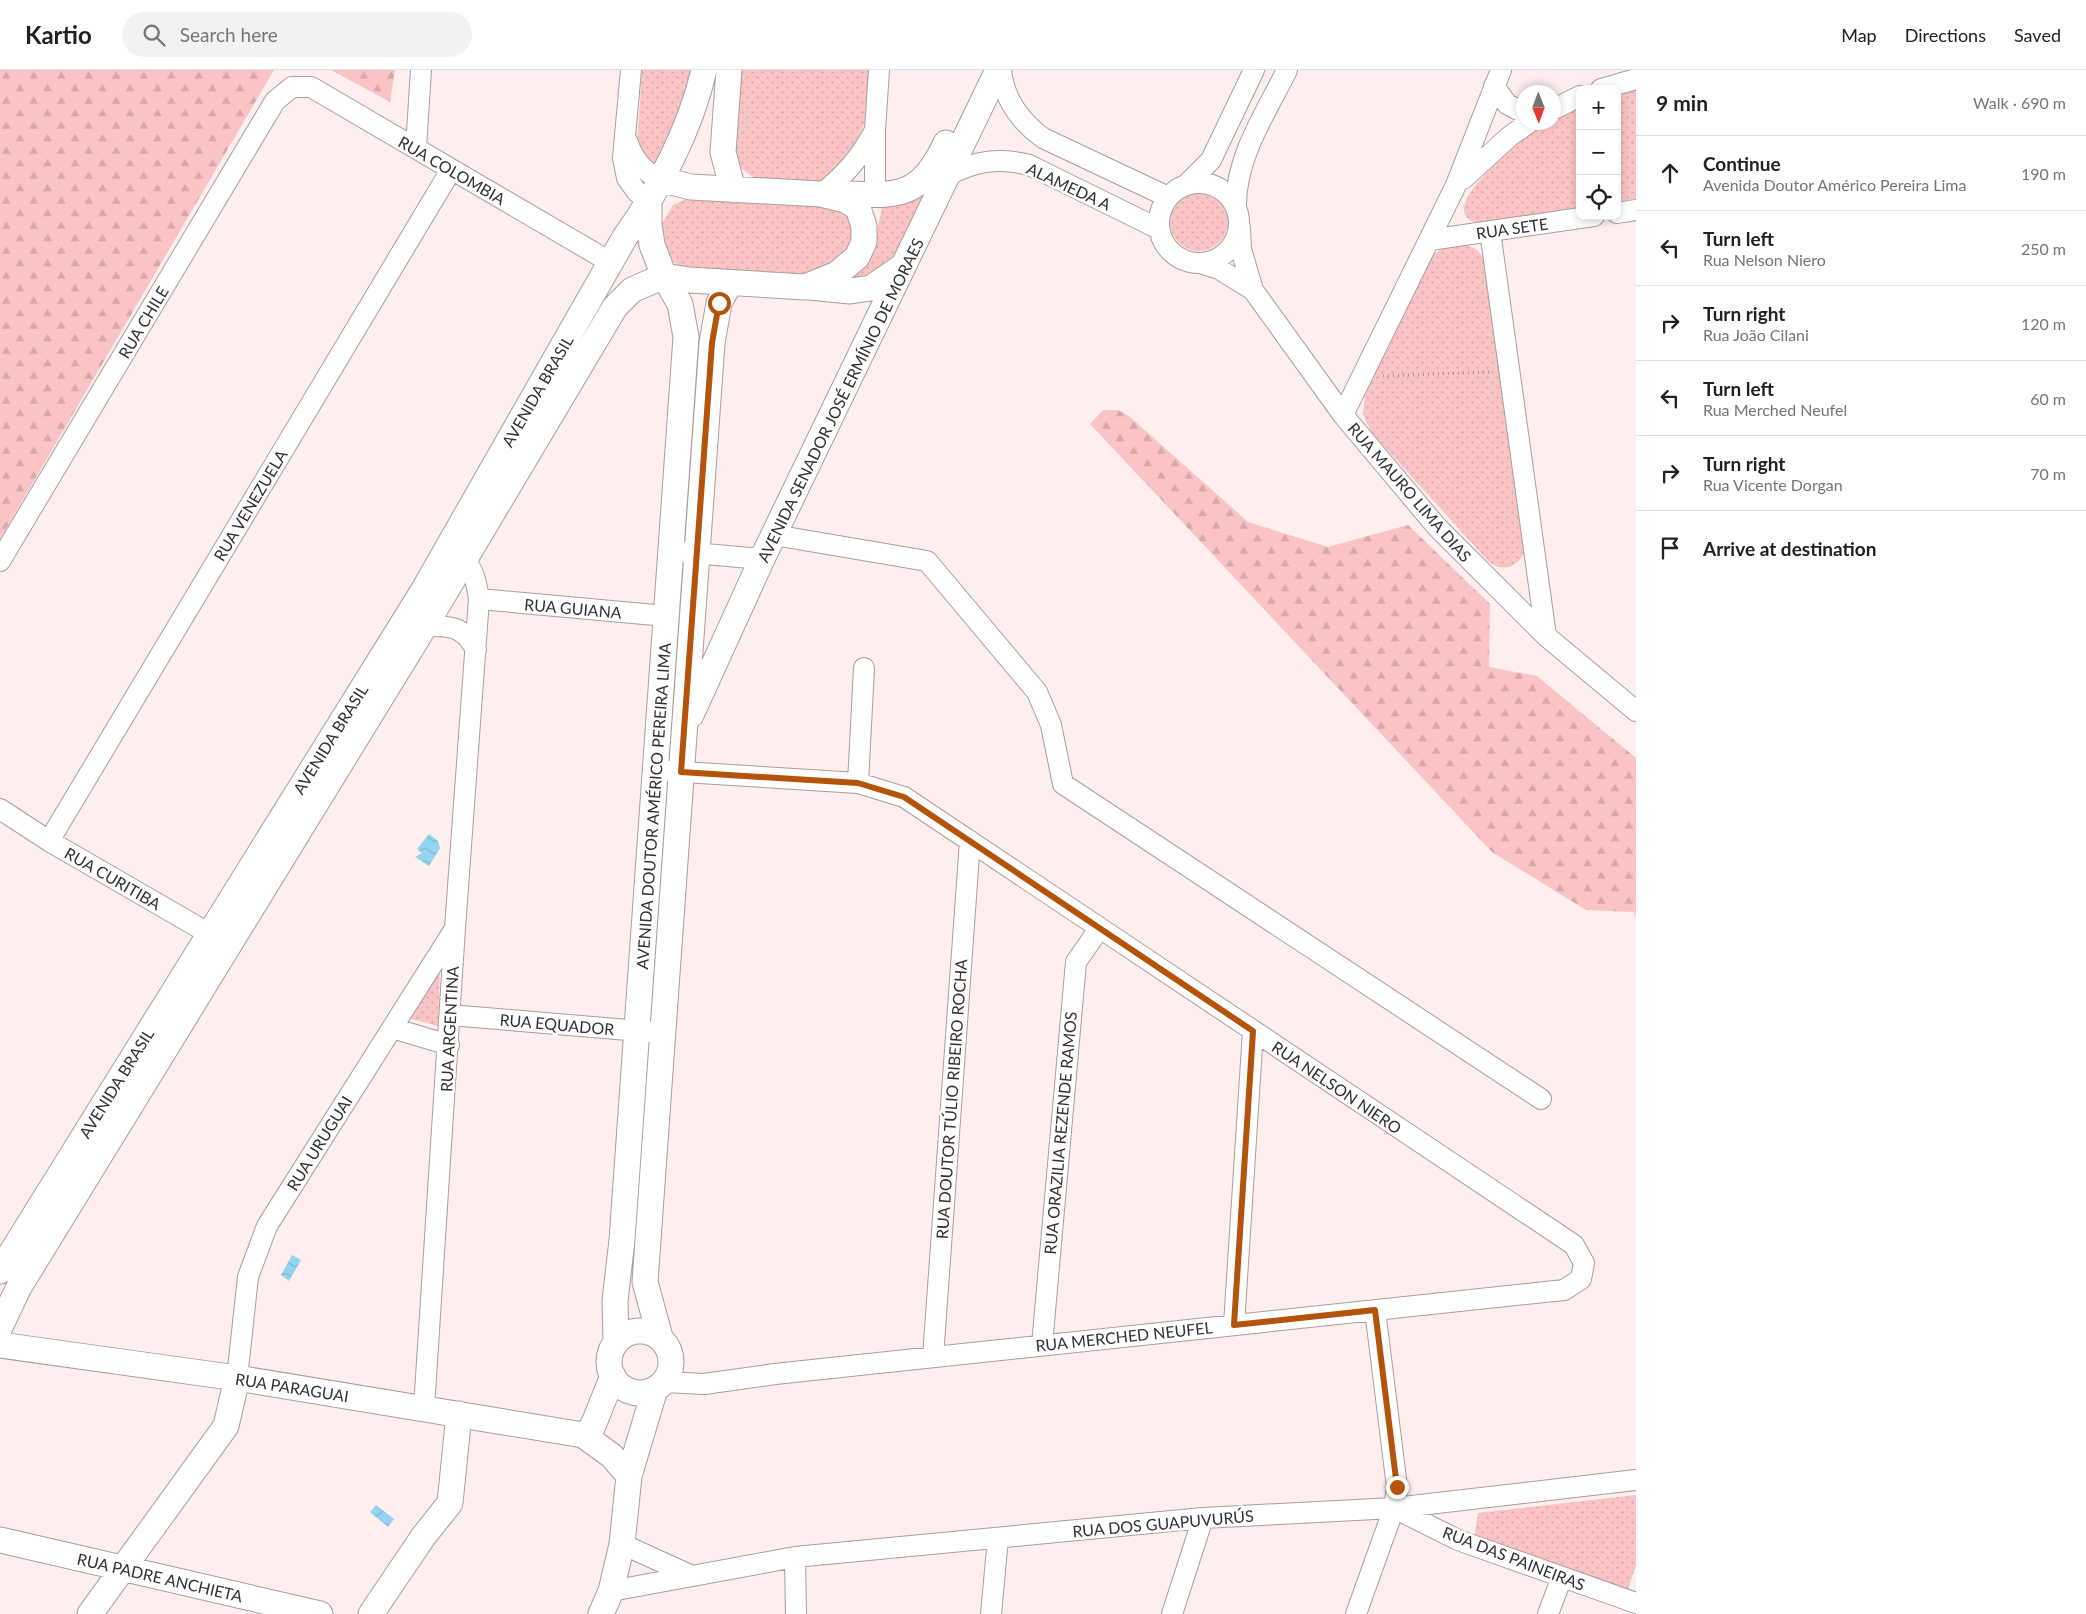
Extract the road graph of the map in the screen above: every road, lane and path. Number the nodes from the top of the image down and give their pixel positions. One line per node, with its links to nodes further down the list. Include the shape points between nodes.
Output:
1 (421, 70): 20 (street)
2 (631, 70): 19 (street)
3 (704, 70): 23 (main road, via 684,130)
4 (729, 70): 26 (main road, via 723,152)
5 (879, 70): 17 (street)
6 (979, 70): 28 (main road, via 935,167 918,185 895,194)
7 (999, 70): 22 (main road, AVENIDA SENADOR JOSÉ ERMÍNIO DE MORAES); 29 (street, ALAMEDA A, via 1012,106 1037,133)
8 (1254, 70): 24 (street, via 1211,160)
9 (1287, 70): 31 (street, via 1243,158)
10 (1497, 78): 16 (street, via 1507,104); 25 (street)
11 (1636, 79): 12 (street)
12 (1615, 85)
13 (292, 87): 20 (street, RUA COLOMBIA, via 310,87); 60 (street, RUA CHILE, via 275,101)
14 (1576, 98): 15 (street)
15 (1561, 106)
16 (1516, 109)
17 (875, 130): 27 (street, via 862,155 843,177); 28 (street)
18 (1519, 130): 25 (street)
19 (626, 140): 23 (street, via 639,166); 30 (street, via 623,158 626,178)
20 (416, 148): 21 (street, RUA COLOMBIA)
21 (451, 170): 40 (street, RUA COLOMBIA); 73 (street, RUA VENEZUELA)
22 (947, 176): 36 (street, ALAMEDA A, via 973,164 1016,161); 42 (main road, AVENIDA SENADOR JOSÉ ERMÍNIO DE MORAES)
23 (659, 179): 26 (main road, via 691,188); 30 (main road)
24 (1187, 184): 29 (street); 31 (street, via 1210,184 1225,192)
25 (1456, 185): 38 (street)
26 (733, 190): 27 (main road)
27 (821, 194): 28 (main road); 39 (main road, via 846,200 858,208 864,226)
28 (875, 194): 39 (main road, via 872,220)
29 (1168, 197): 36 (street, via 1162,206)
30 (649, 203): 40 (main road, AVENIDA BRASIL); 43 (main road, AVENIDA DOUTOR AMÉRICO PEREIRA LIMA, via 652,245)
31 (1236, 205): 35 (street)
32 (1636, 210): 33 (street)
33 (1621, 212)
34 (1576, 219): 37 (street, RUA SETE)
35 (1240, 228): 41 (street, via 1231,248 1212,261); 46 (street, via 1240,249)
36 (1159, 229): 41 (street, via 1163,240 1178,257)
37 (1490, 231): 38 (street, RUA SETE); 47 (street)
38 (1430, 240): 48 (street)
39 (864, 242): 45 (main road, via 858,257 837,274)
40 (610, 262): 51 (main road, AVENIDA BRASIL)
41 (1200, 263): 46 (street, via 1237,278)
42 (906, 264): 45 (main road, via 871,288 850,291); 55 (main road, AVENIDA SENADOR JOSÉ ERMÍNIO DE MORAES)
43 (664, 276): 44 (main road); 49 (main road, AVENIDA DOUTOR AMÉRICO PEREIRA LIMA, via 680,304 686,337); 51 (main road, AVENIDA BRASIL, via 632,290 615,307)
44 (730, 283): 45 (main road); 50 (main road, AVENIDA DOUTOR AMÉRICO PEREIRA LIMA, via 719,303)
45 (805, 286)
46 (1253, 290): 52 (street, RUA MAURO LIMA DIAS)
47 (1510, 372): 48 (path); 64 (street)
48 (1362, 376): 52 (street)
49 (681, 401): 50 (street); 53 (main road, AVENIDA DOUTOR AMÉRICO PEREIRA LIMA)
50 (707, 403): 54 (main road, AVENIDA DOUTOR AMÉRICO PEREIRA LIMA)
51 (540, 410): 57 (main road, AVENIDA BRASIL)
52 (1343, 416): 64 (street, RUA MAURO LIMA DIAS, via 1437,527)
53 (676, 471): 54 (main road); 56 (main road, AVENIDA DOUTOR AMÉRICO PEREIRA LIMA)
54 (702, 473): 58 (main road, AVENIDA DOUTOR AMÉRICO PEREIRA LIMA)
55 (774, 534): 59 (main road, AVENIDA SENADOR JOSÉ ERMÍNIO DE MORAES); 84 (street, via 927,561 1037,692 1051,725 1063,784)
56 (671, 551): 58 (street); 62 (main road, AVENIDA DOUTOR AMÉRICO PEREIRA LIMA)
57 (456, 553): 61 (street, RUA ARGENTINA, via 476,577); 63 (main road, AVENIDA BRASIL); 77 (main road, AVENIDA BRASIL)
58 (697, 553): 59 (street); 68 (main road, AVENIDA DOUTOR AMÉRICO PEREIRA LIMA)
59 (762, 559): 68 (main road, AVENIDA SENADOR JOSÉ ERMÍNIO DE MORAES)
60 (0, 561)
61 (479, 599): 62 (street, RUA GUIANA); 65 (street, RUA ARGENTINA)
62 (666, 616): 69 (main road, AVENIDA DOUTOR AMÉRICO PEREIRA LIMA)
63 (424, 626): 65 (street, via 460,630 470,638); 77 (main road, AVENIDA BRASIL)
64 (1546, 636): 67 (street, RUA MAURO LIMA DIAS)
65 (476, 650): 75 (street, RUA ARGENTINA)
66 (864, 668): 71 (street)
67 (1636, 711)
68 (684, 731): 70 (main road, AVENIDA DOUTOR AMÉRICO PEREIRA LIMA)
69 (655, 770): 70 (street, RUA NELSON NIERO); 80 (main road, AVENIDA DOUTOR AMÉRICO PEREIRA LIMA)
70 (681, 772): 71 (street, RUA NELSON NIERO); 82 (main road, AVENIDA DOUTOR AMÉRICO PEREIRA LIMA)
71 (858, 783): 74 (street, RUA NELSON NIERO, via 904,797)
72 (0, 809): 73 (street, RUA CURITIBA)
73 (49, 841): 77 (street, RUA CURITIBA)
74 (970, 842): 76 (street, RUA NELSON NIERO); 94 (street, RUA DOUTOR TÚLIO RIBEIRO ROCHA)
75 (455, 928): 78 (street, RUA ARGENTINA); 79 (street, RUA URUGUAI)
76 (1099, 929): 81 (street, RUA NELSON NIERO); 93 (street, RUA ORAZILIA REZENDE RAMOS, via 1076,962)
77 (218, 939): 85 (main road, AVENIDA BRASIL); 89 (main road, AVENIDA BRASIL, via 19,1287)
78 (450, 1015): 80 (street, RUA EQUADOR); 83 (street, RUA ARGENTINA)
79 (392, 1028): 83 (street); 96 (street, RUA URUGUAI, via 267,1226 248,1277)
80 (637, 1030): 82 (street, RUA EQUADOR); 91 (main road, AVENIDA DOUTOR AMÉRICO PEREIRA LIMA, via 615,1301)
81 (1253, 1031): 86 (street, RUA NELSON NIERO, via 1574,1245 1584,1263); 88 (street)
82 (664, 1033): 90 (main road, AVENIDA DOUTOR AMÉRICO PEREIRA LIMA, via 645,1282)
83 (449, 1045): 98 (street, RUA ARGENTINA)
84 (1541, 1100)
85 (0, 1271)
86 (1581, 1279): 87 (street, RUA MERCHED NEUFEL, via 1564,1290)
87 (1375, 1310): 88 (street, RUA MERCHED NEUFEL); 103 (street, via 1397,1487)
88 (1234, 1325): 93 (street, RUA MERCHED NEUFEL)
89 (0, 1327)
90 (660, 1337): 91 (main road, via 638,1330); 97 (main road, via 671,1356 671,1371)
91 (616, 1342): 95 (main road, via 610,1352)
92 (0, 1345): 96 (main road, RUA PARAGUAI)
93 (1042, 1345): 94 (street, RUA MERCHED NEUFEL)
94 (933, 1357): 97 (street, RUA MERCHED NEUFEL, via 704,1384)
95 (612, 1376): 97 (main road, via 631,1392 644,1393); 100 (main road, via 592,1428)
96 (237, 1378): 98 (main road, RUA PARAGUAI); 109 (main road, via 226,1426)
97 (660, 1386): 101 (main road)
98 (424, 1408): 99 (main road, RUA PARAGUAI)
99 (459, 1414): 100 (main road, RUA PARAGUAI); 116 (main road, via 450,1503 423,1536)
100 (582, 1435): 101 (main road, RUA PARAGUAI, via 612,1456)
101 (629, 1476): 107 (main road)
102 (1636, 1480): 103 (street, RUA DOS GUAPUVURÚS)
103 (1394, 1508): 104 (street, RUA DOS GUAPUVURÚS); 111 (street, RUA DAS PAINEIRAS, via 1458,1540); 121 (street)
104 (1203, 1518): 105 (street, RUA DOS GUAPUVURÚS); 120 (street)
105 (998, 1538): 108 (street, RUA DOS GUAPUVURÚS); 119 (street)
106 (0, 1540): 109 (main road, RUA PADRE ANCHIETA)
107 (622, 1544): 110 (street); 112 (main road)
108 (795, 1557): 110 (street, RUA DOS GUAPUVURÚS); 118 (street)
109 (123, 1568): 114 (main road); 115 (main road, RUA PADRE ANCHIETA)
110 (690, 1575): 112 (street, RUA DOS GUAPUVURÚS)
111 (1562, 1577): 113 (street, RUA DAS PAINEIRAS); 122 (street)
112 (611, 1591): 117 (main road)
113 (1636, 1603)
114 (90, 1614)
115 (320, 1614)
116 (371, 1614)
117 (601, 1614)
118 (796, 1614)
119 (990, 1614)
120 (1172, 1614)
121 (1356, 1614)
122 (1548, 1614)

